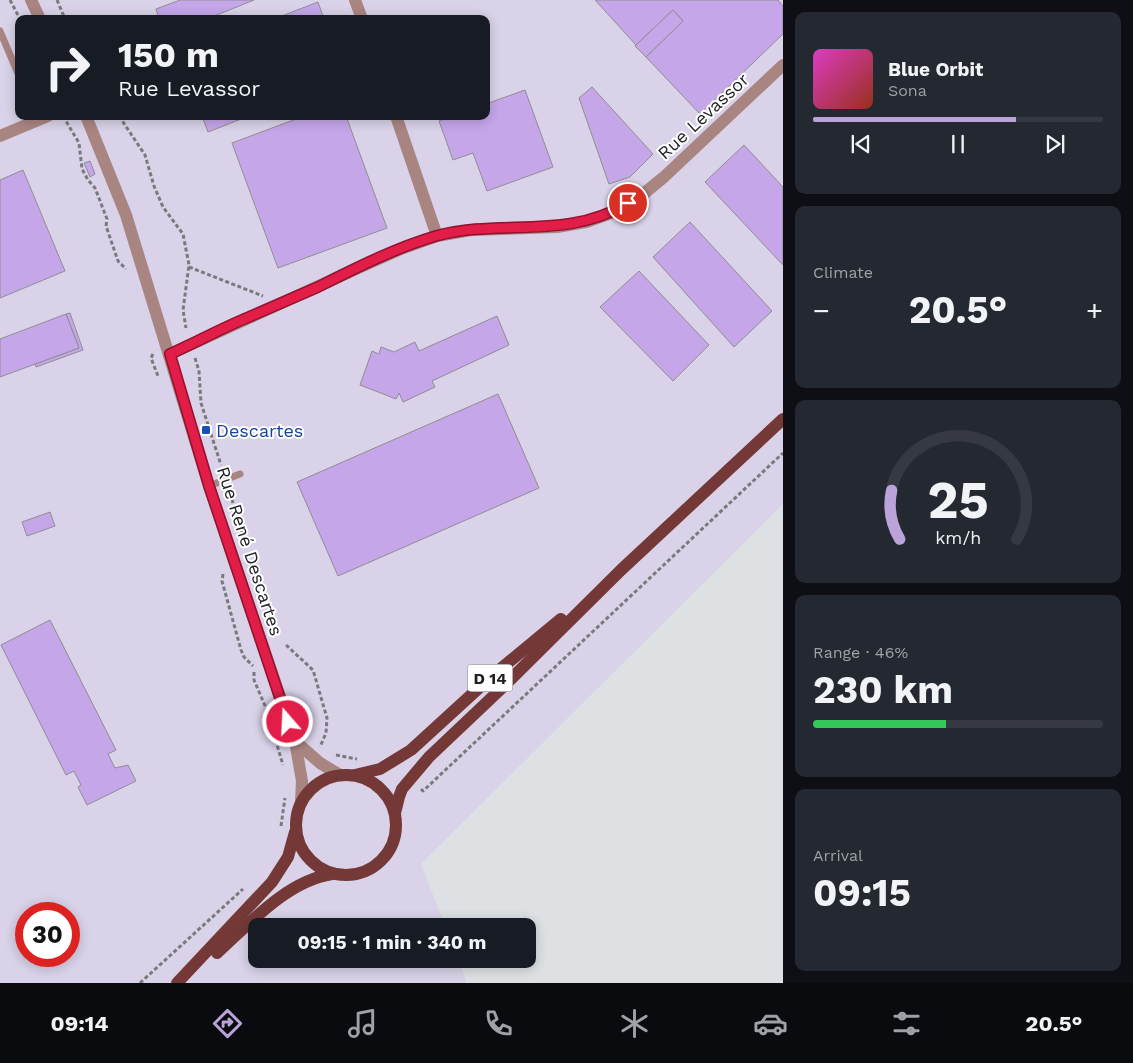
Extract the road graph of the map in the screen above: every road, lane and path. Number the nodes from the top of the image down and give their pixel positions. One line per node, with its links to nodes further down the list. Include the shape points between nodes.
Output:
1 (10, 0): 5 (path)
2 (31, 0): 6 (street)
3 (57, 0): 7 (path)
4 (355, 0): 8 (street)
5 (18, 15)
6 (38, 15)
7 (63, 15)
8 (361, 15)
9 (0, 31): 11 (lane)
10 (783, 65): 17 (street, Rue Levassor, via 664,177 614,212 586,222 557,226 471,230)
11 (15, 67)
12 (36, 120): 16 (street)
13 (88, 120): 21 (street, Rue René Descartes, via 126,215)
14 (122, 120): 18 (path, via 145,154 162,207 183,234)
15 (397, 120): 17 (street)
16 (0, 136)
17 (437, 236): 19 (street, Rue Levassor)
18 (189, 267): 19 (path); 20 (path, via 183,310)
19 (282, 303): 21 (street, Rue Levassor)
20 (186, 328)
21 (170, 354): 27 (street, Rue René Descartes)
22 (195, 358): 25 (path, via 201,404)
23 (783, 419): 28 (main road, D 14)
24 (783, 453): 37 (path)
25 (221, 466)
26 (240, 474): 27 (lane)
27 (209, 486): 30 (street, Rue René Descartes)
28 (621, 570): 35 (main road, D 14, via 492,676 411,750 380,769); 39 (main road, D 14, via 429,757 402,789)
29 (286, 645): 31 (path, via 313,670 327,718 320,747)
30 (295, 740): 34 (street, Rue René Descartes, via 320,763); 38 (street, Rue René Descartes, via 302,781)
31 (325, 750)
32 (330, 753): 33 (path)
33 (362, 759)
34 (340, 775): 35 (main road); 38 (main road, via 316,785)
35 (355, 775): 39 (main road, via 381,789)
36 (287, 791): 41 (path)
37 (423, 791)
38 (301, 802): 40 (main road)
39 (395, 813): 42 (main road, via 394,841 381,861 357,874)
40 (296, 830): 42 (main road, via 306,856); 45 (main road, via 288,857 272,882)
41 (280, 834)
42 (333, 874): 46 (main road, via 306,881 284,895)
43 (246, 886): 44 (path)
44 (140, 983)
45 (177, 983)
46 (183, 983)

